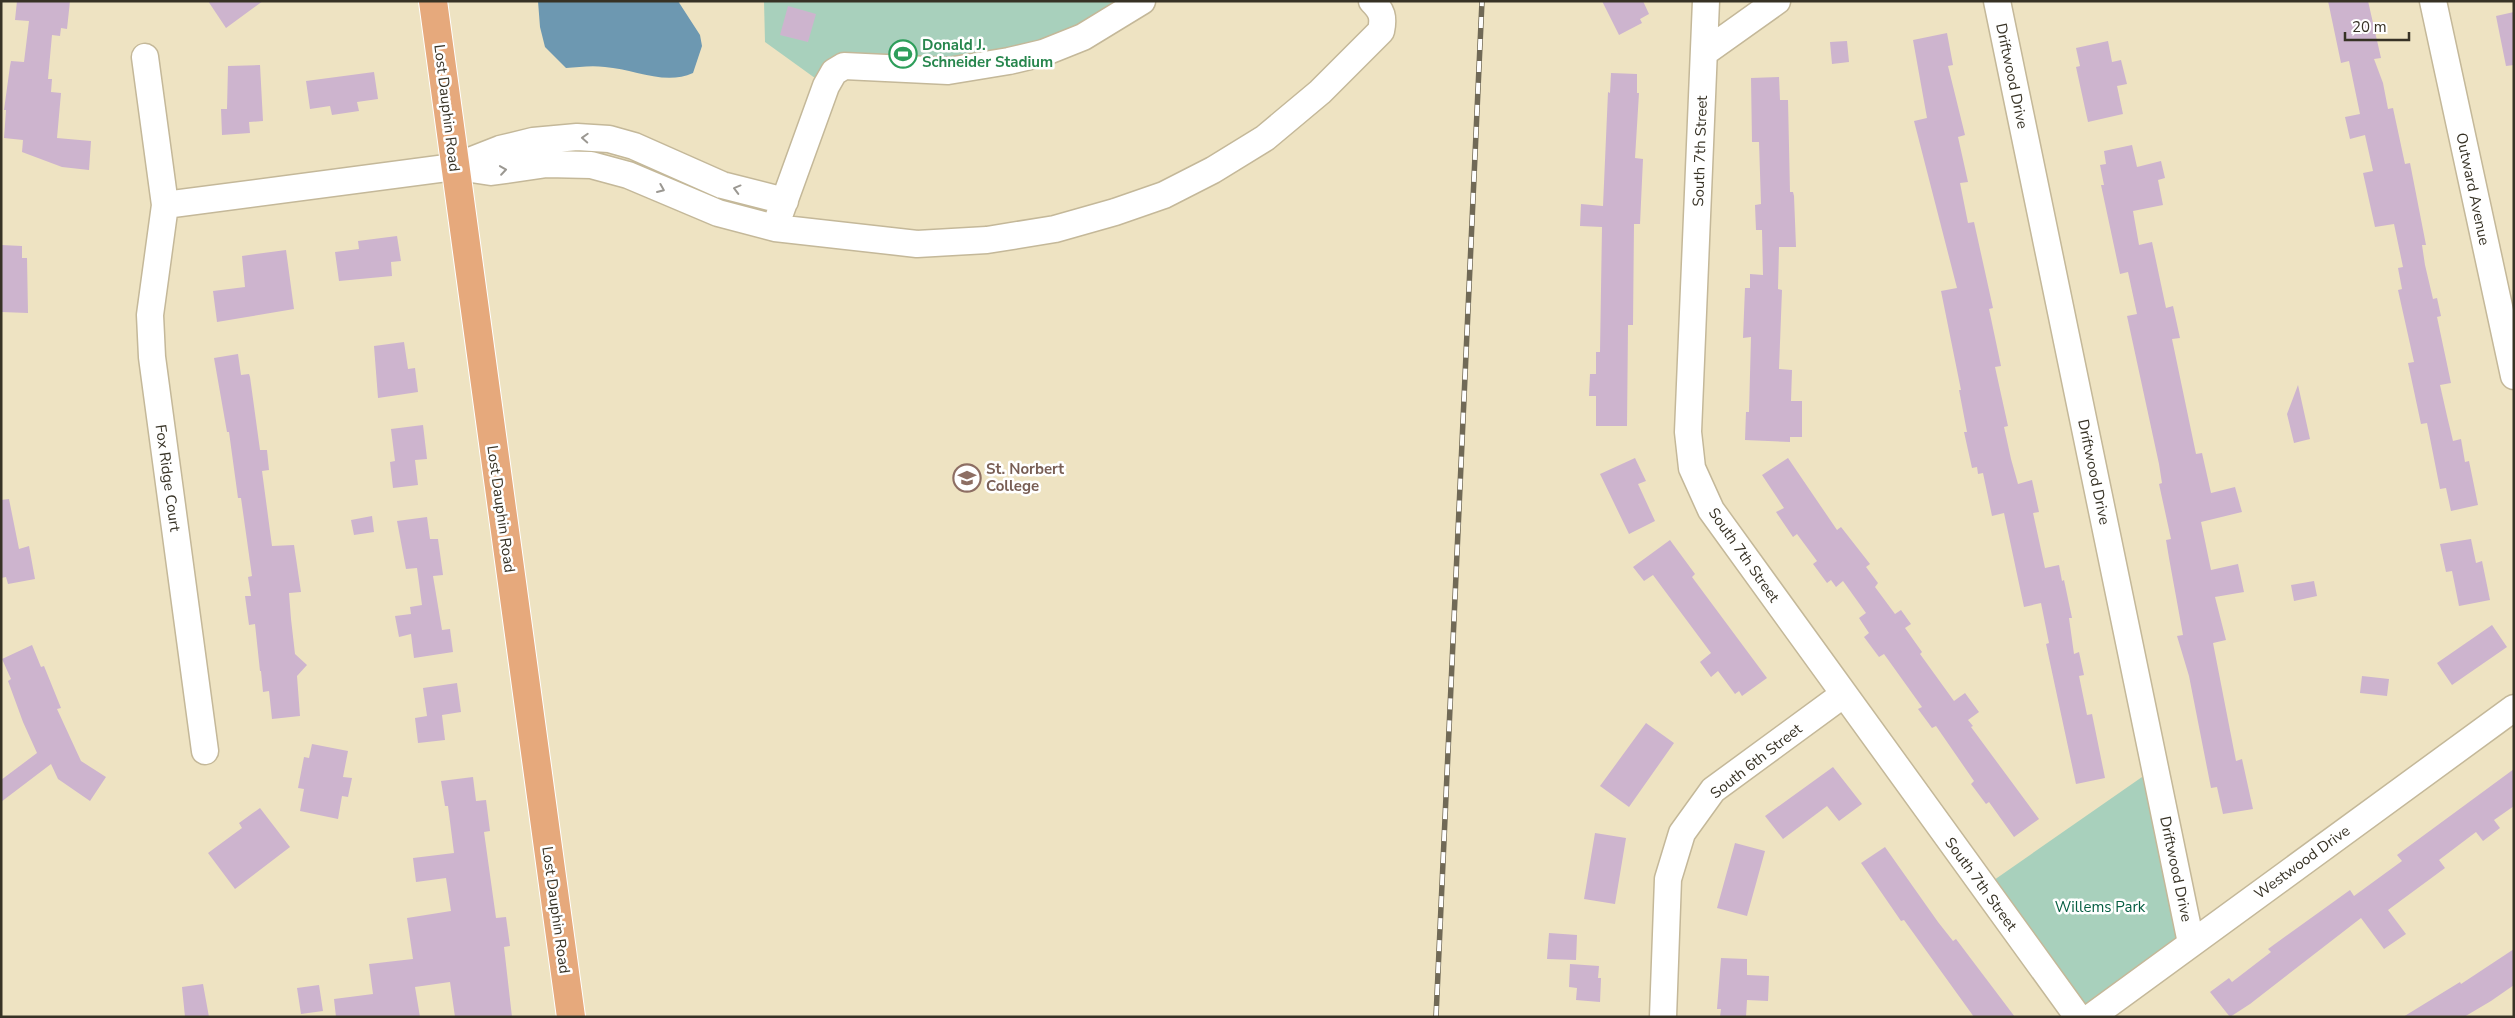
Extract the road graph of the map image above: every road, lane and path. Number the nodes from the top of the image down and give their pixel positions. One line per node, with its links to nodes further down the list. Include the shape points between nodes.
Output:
1 (433, 1): 10 (main road, Lost Dauphin Road)
2 (1142, 1): 11 (street, via 1083,37 1043,53 1009,61 948,71 844,66 834,72 826,86)
3 (1372, 1): 13 (street, via 1383,19 1380,31 1320,92 1265,138 1214,170 1164,195 1055,229 987,240 917,244)
4 (1706, 1): 8 (street, South 7th Street)
5 (1777, 1): 8 (street)
6 (1997, 1): 18 (street, Driftwood Drive)
7 (2432, 1): 14 (street, Outward Avenue)
8 (1704, 53): 15 (street, South 7th Street, via 1688,432 1692,468 1711,510)
9 (145, 57): 12 (street, Fox Ridge Court)
10 (454, 166): 11 (street, one-way to 10, via 722,185 634,146 609,139 577,137 533,141); 12 (street); 13 (street, one-way to 13, via 491,172 547,164 592,165 628,175 718,213); 19 (main road, Lost Dauphin Road)
11 (785, 201): 13 (street)
12 (165, 205): 17 (street, Fox Ridge Court, via 150,315 152,357)
13 (775, 228)
14 (2514, 376)
15 (1844, 694): 20 (street, South 6th Street, via 1713,790 1682,833 1668,879); 21 (street, South 7th Street)
16 (2514, 708): 18 (street, Westwood Drive)
17 (204, 751)
18 (2192, 943): 22 (street, Westwood Drive)
19 (571, 1017)
20 (1662, 1017)
21 (2078, 1017)
22 (2091, 1017)

